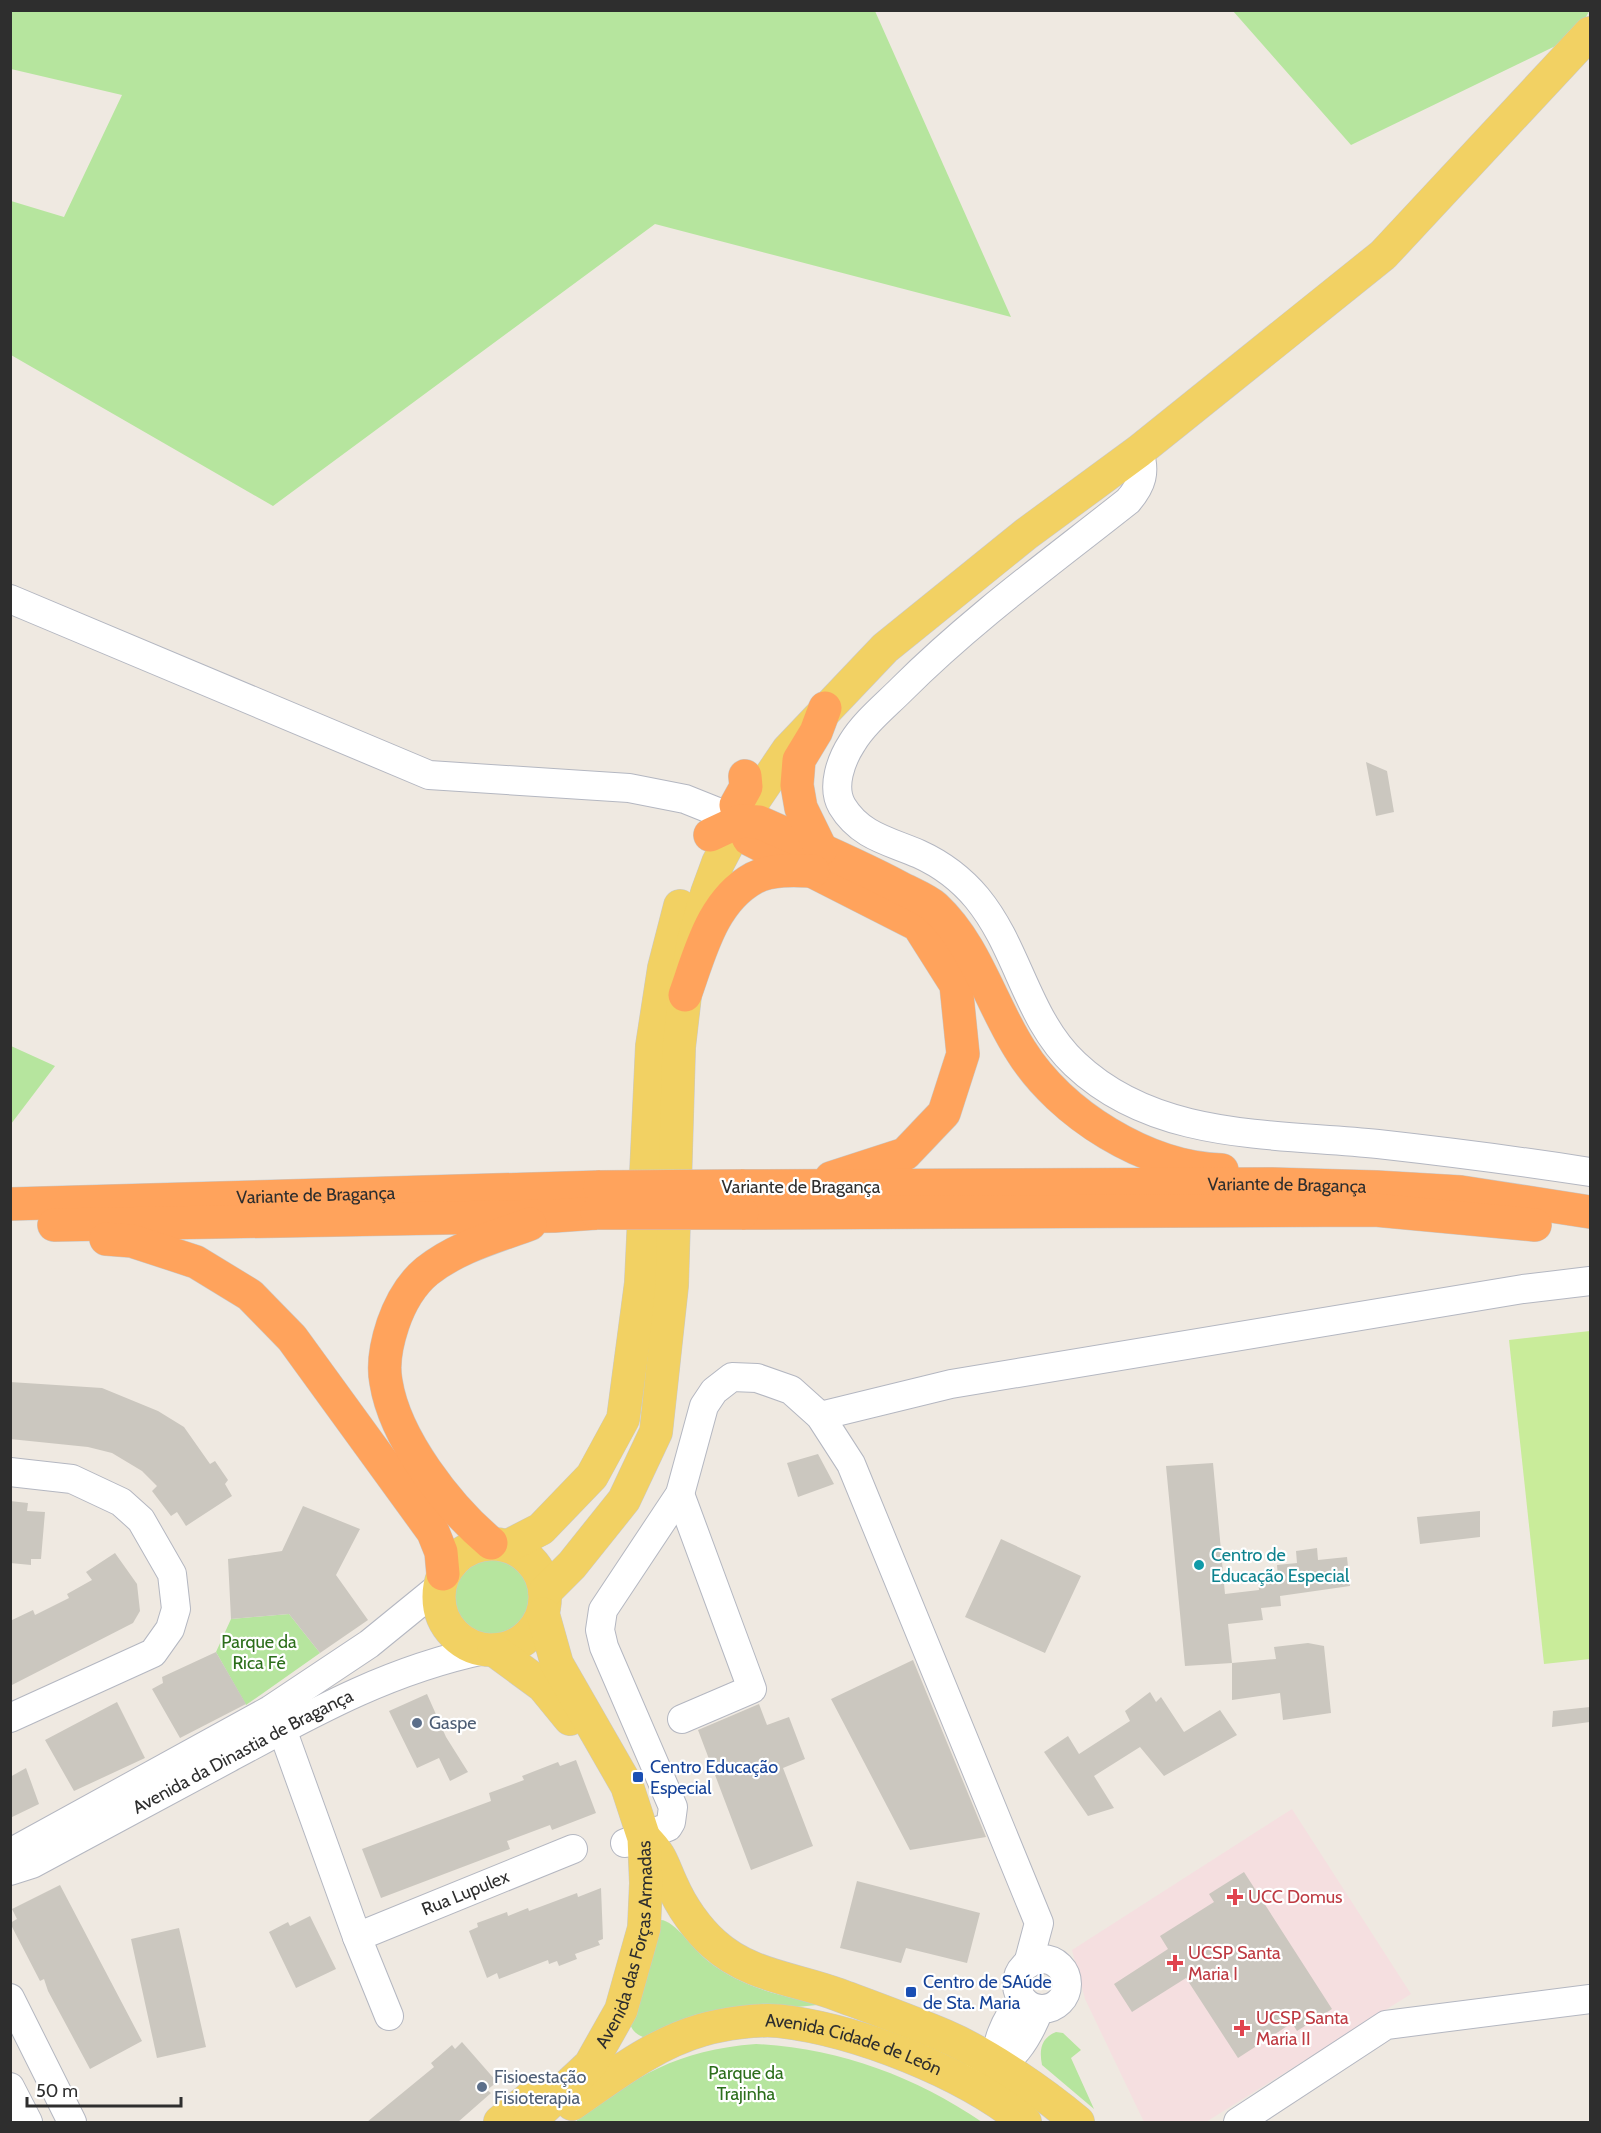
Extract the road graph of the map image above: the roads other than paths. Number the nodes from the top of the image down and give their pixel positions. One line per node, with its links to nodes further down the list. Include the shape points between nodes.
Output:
1 (1590, 33): 2 (main road, via 1383,255)
2 (1139, 451): 4 (main road, via 1026,534 885,648); 5 (main road, via 1019,525 875,635 809,691 768,740); 9 (street, via 1144,473 1139,489 1128,501 969,626 853,740 837,782 840,802 862,829 921,855 971,891 991,915 1039,1019 1055,1043 1076,1065 1134,1106 1168,1118 1233,1131 1380,1144)
3 (10, 599): 6 (street, via 429,775 629,788 685,799)
4 (825, 708): 6 (main road); 7 (highway, via 800,760 797,785)
5 (745, 776): 6 (highway, via 746,787)
6 (723, 823): 7 (highway, via 749,839); 8 (main road, via 718,863 693,943); 25 (main road, via 685,889 663,968 652,1046 641,1283 623,1419 592,1476 541,1529)
7 (817, 860): 8 (highway, via 755,877 732,895 712,924); 10 (highway, via 934,906 963,941 1022,1052 1058,1098 1113,1137 1169,1160 1215,1170 1259,1171); 11 (highway, via 918,925 956,985 963,1054 944,1113 904,1154)
8 (685, 995): 28 (main road, via 672,1285 656,1432 624,1500)
9 (1590, 1172)
10 (1272, 1184): 11 (highway, Variante de Bragança); 15 (highway, Variante de Bragança, via 1461,1192)
11 (801, 1188): 12 (highway, Variante de Bragança)
12 (742, 1199): 13 (highway, Variante de Bragança, bridge); 19 (highway, Variante de Bragança, via 1375,1210)
13 (598, 1200): 14 (highway, Variante de Bragança); 16 (highway, Variante de Bragança)
14 (10, 1204)
15 (1590, 1212)
16 (554, 1216): 18 (highway, Variante de Bragança); 25 (highway, via 458,1251 426,1272 401,1300 388,1341 386,1381 392,1408 427,1475 465,1522)
17 (10, 1224): 18 (highway, Variante de Bragança)
18 (51, 1225): 27 (highway, via 68,1237 132,1241 196,1262 250,1295 292,1338 433,1532 441,1552)
19 (1590, 1233)
20 (1590, 1281): 21 (street, via 951,1384)
21 (820, 1416): 23 (street, via 792,1390 757,1378 732,1377 714,1391 704,1406); 42 (street, via 851,1464 1038,1929 1050,1942)
22 (10, 1473): 32 (street, via 72,1479 121,1502 141,1520 172,1574 176,1609 170,1629 153,1653)
23 (680, 1494): 24 (street); 26 (street)
24 (649, 1540): 26 (street); 35 (street, via 608,1600 600,1630 673,1807 668,1827)
25 (499, 1545): 27 (main road, via 463,1552); 28 (main road, via 522,1553 534,1563 542,1577)
26 (699, 1546): 33 (street, via 752,1689)
27 (441, 1580): 29 (street, Avenida da Dinastia de Bragança); 30 (main road, via 439,1604 444,1621 468,1645)
28 (544, 1603): 30 (main road, via 536,1628 524,1640); 35 (main road, Avenida das Forças Armadas, via 557,1664 627,1786)
29 (398, 1622): 31 (street, via 383,1649 337,1682); 37 (street, Avenida da Dinastia de Bragança, via 270,1710)
30 (489, 1650): 31 (street, Avenida da Dinastia de Bragança, via 433,1661 382,1679); 35 (main road, Avenida das Forças Armadas, via 543,1686 568,1715 606,1776)
31 (334, 1704): 34 (street, Avenida da Dinastia de Bragança)
32 (10, 1718)
33 (682, 1719)
34 (282, 1729): 38 (street, Avenida da Dinastia de Bragança, via 32,1864); 41 (street)
35 (635, 1840): 39 (main road, via 660,1855 672,1887); 40 (main road, Avenida das Forças Armadas)
36 (573, 1850): 41 (street, Rua Lupulex)
37 (10, 1853)
38 (10, 1871)
39 (691, 1919): 40 (main road, via 666,1913); 50 (main road, via 714,1945 742,1963 771,1976 836,1994)
40 (635, 1923): 46 (main road, Avenida das Forças Armadas, via 634,1970)
41 (357, 1937): 47 (street)
42 (1040, 1963): 45 (street, via 1018,1977 1017,1985); 45 (street, via 1065,1974 1065,1995 1055,2006)
43 (10, 1998): 56 (street)
44 (1590, 1999): 61 (street, via 1386,2025)
45 (1031, 2005): 49 (street)
46 (609, 2012): 51 (main road, via 626,2035); 57 (main road, Avenida das Forças Armadas, via 590,2065)
47 (388, 2016)
48 (776, 2021): 51 (main road, Avenida Cidade de León, via 704,2029); 52 (street, via 820,2014 898,2037 963,2068 983,2070); 58 (main road, Avenida Cidade de León, via 822,2028 867,2041 940,2071)
49 (1016, 2032): 50 (street); 52 (street); 54 (street)
50 (953, 2040): 52 (main road)
51 (663, 2045): 57 (main road, Avenida Cidade de León, via 546,2121)
52 (997, 2066): 54 (main road); 59 (street, via 1006,2090 1036,2113)
53 (10, 2087): 55 (street)
54 (1035, 2089): 60 (main road)
55 (28, 2122)
56 (72, 2122)
57 (520, 2122)
58 (1025, 2122)
59 (1038, 2122)
60 (1078, 2122)
61 (1239, 2122)

